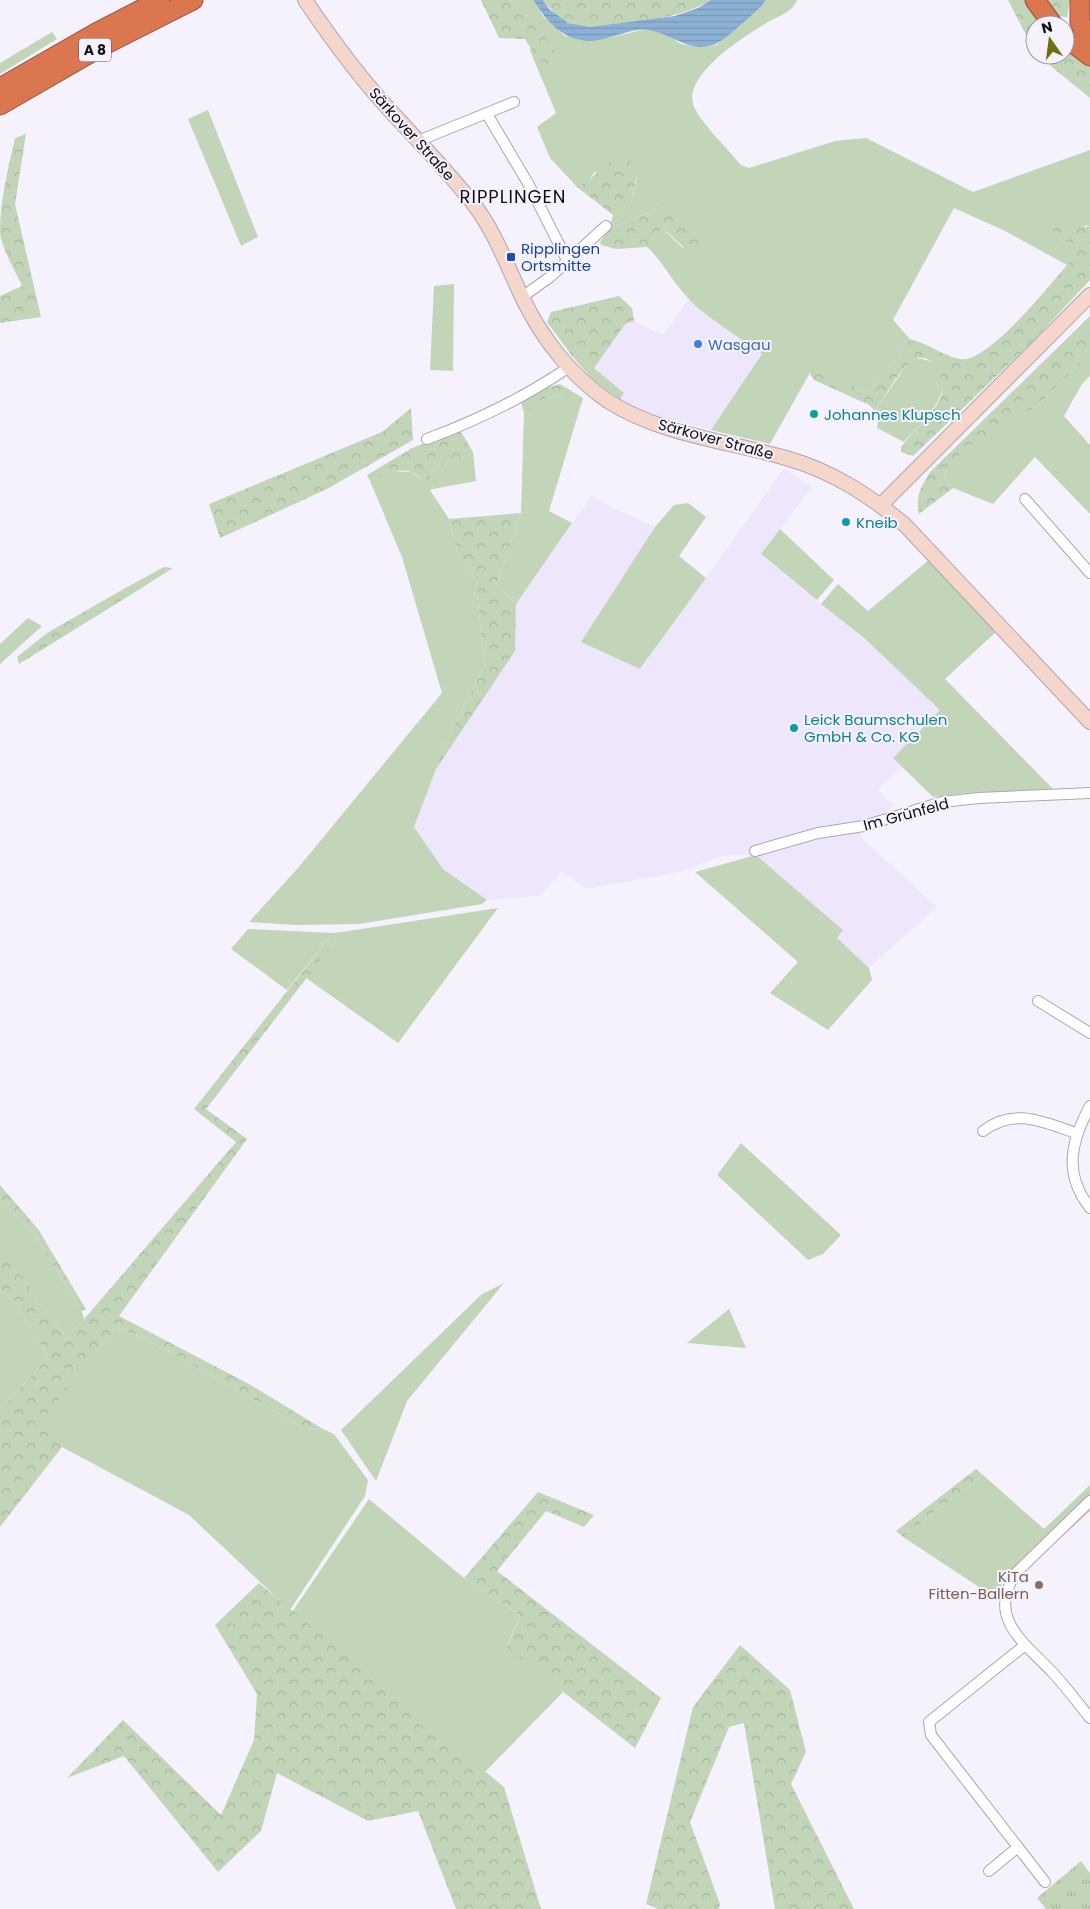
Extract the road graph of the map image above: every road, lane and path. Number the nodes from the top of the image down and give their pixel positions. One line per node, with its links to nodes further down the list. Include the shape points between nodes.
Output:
1 (160, 0): 10 (highway, A 8)
2 (193, 0): 12 (highway, A 8, via 104,45)
3 (305, 0): 14 (main road, Särkover Straße, via 365,81)
4 (1035, 0): 6 (highway)
5 (1080, 0): 7 (highway, via 1080,22)
6 (1045, 15)
7 (1090, 44)
8 (1075, 45): 9 (highway)
9 (1090, 56)
10 (0, 88)
11 (514, 102): 13 (street)
12 (0, 105)
13 (487, 114): 14 (street); 16 (street, via 529,185)
14 (418, 141): 18 (main road, Särkover Straße, via 486,221)
15 (606, 226): 16 (street)
16 (568, 262): 18 (street)
17 (1090, 296): 22 (main road)
18 (522, 297): 19 (main road, Särkover Straße, via 537,325)
19 (569, 367): 20 (street, via 495,412); 22 (main road, Särkover Straße, via 608,400 638,416 691,435 787,458 842,480)
20 (427, 439)
21 (1025, 499): 23 (street)
22 (881, 505): 24 (main road, Särkover Straße, via 906,525)
23 (1090, 573)
24 (1089, 720)
25 (1090, 793): 26 (street, Im Grünfeld, via 942,802 870,825 818,833)
26 (755, 851)
27 (1038, 1001): 28 (street)
28 (1090, 1033)
29 (1090, 1106): 31 (street)
30 (983, 1131): 31 (street, via 1000,1120 1018,1117)
31 (1076, 1133): 32 (street, via 1074,1173 1082,1197)
32 (1090, 1208)
33 (1090, 1501): 34 (street, via 1016,1573 1008,1586 1004,1603 1006,1616)
34 (1025, 1645): 35 (street); 36 (street, via 929,1722 930,1735)
35 (1090, 1718)
36 (1018, 1847): 37 (street); 38 (street)
37 (989, 1871)
38 (1045, 1882)

